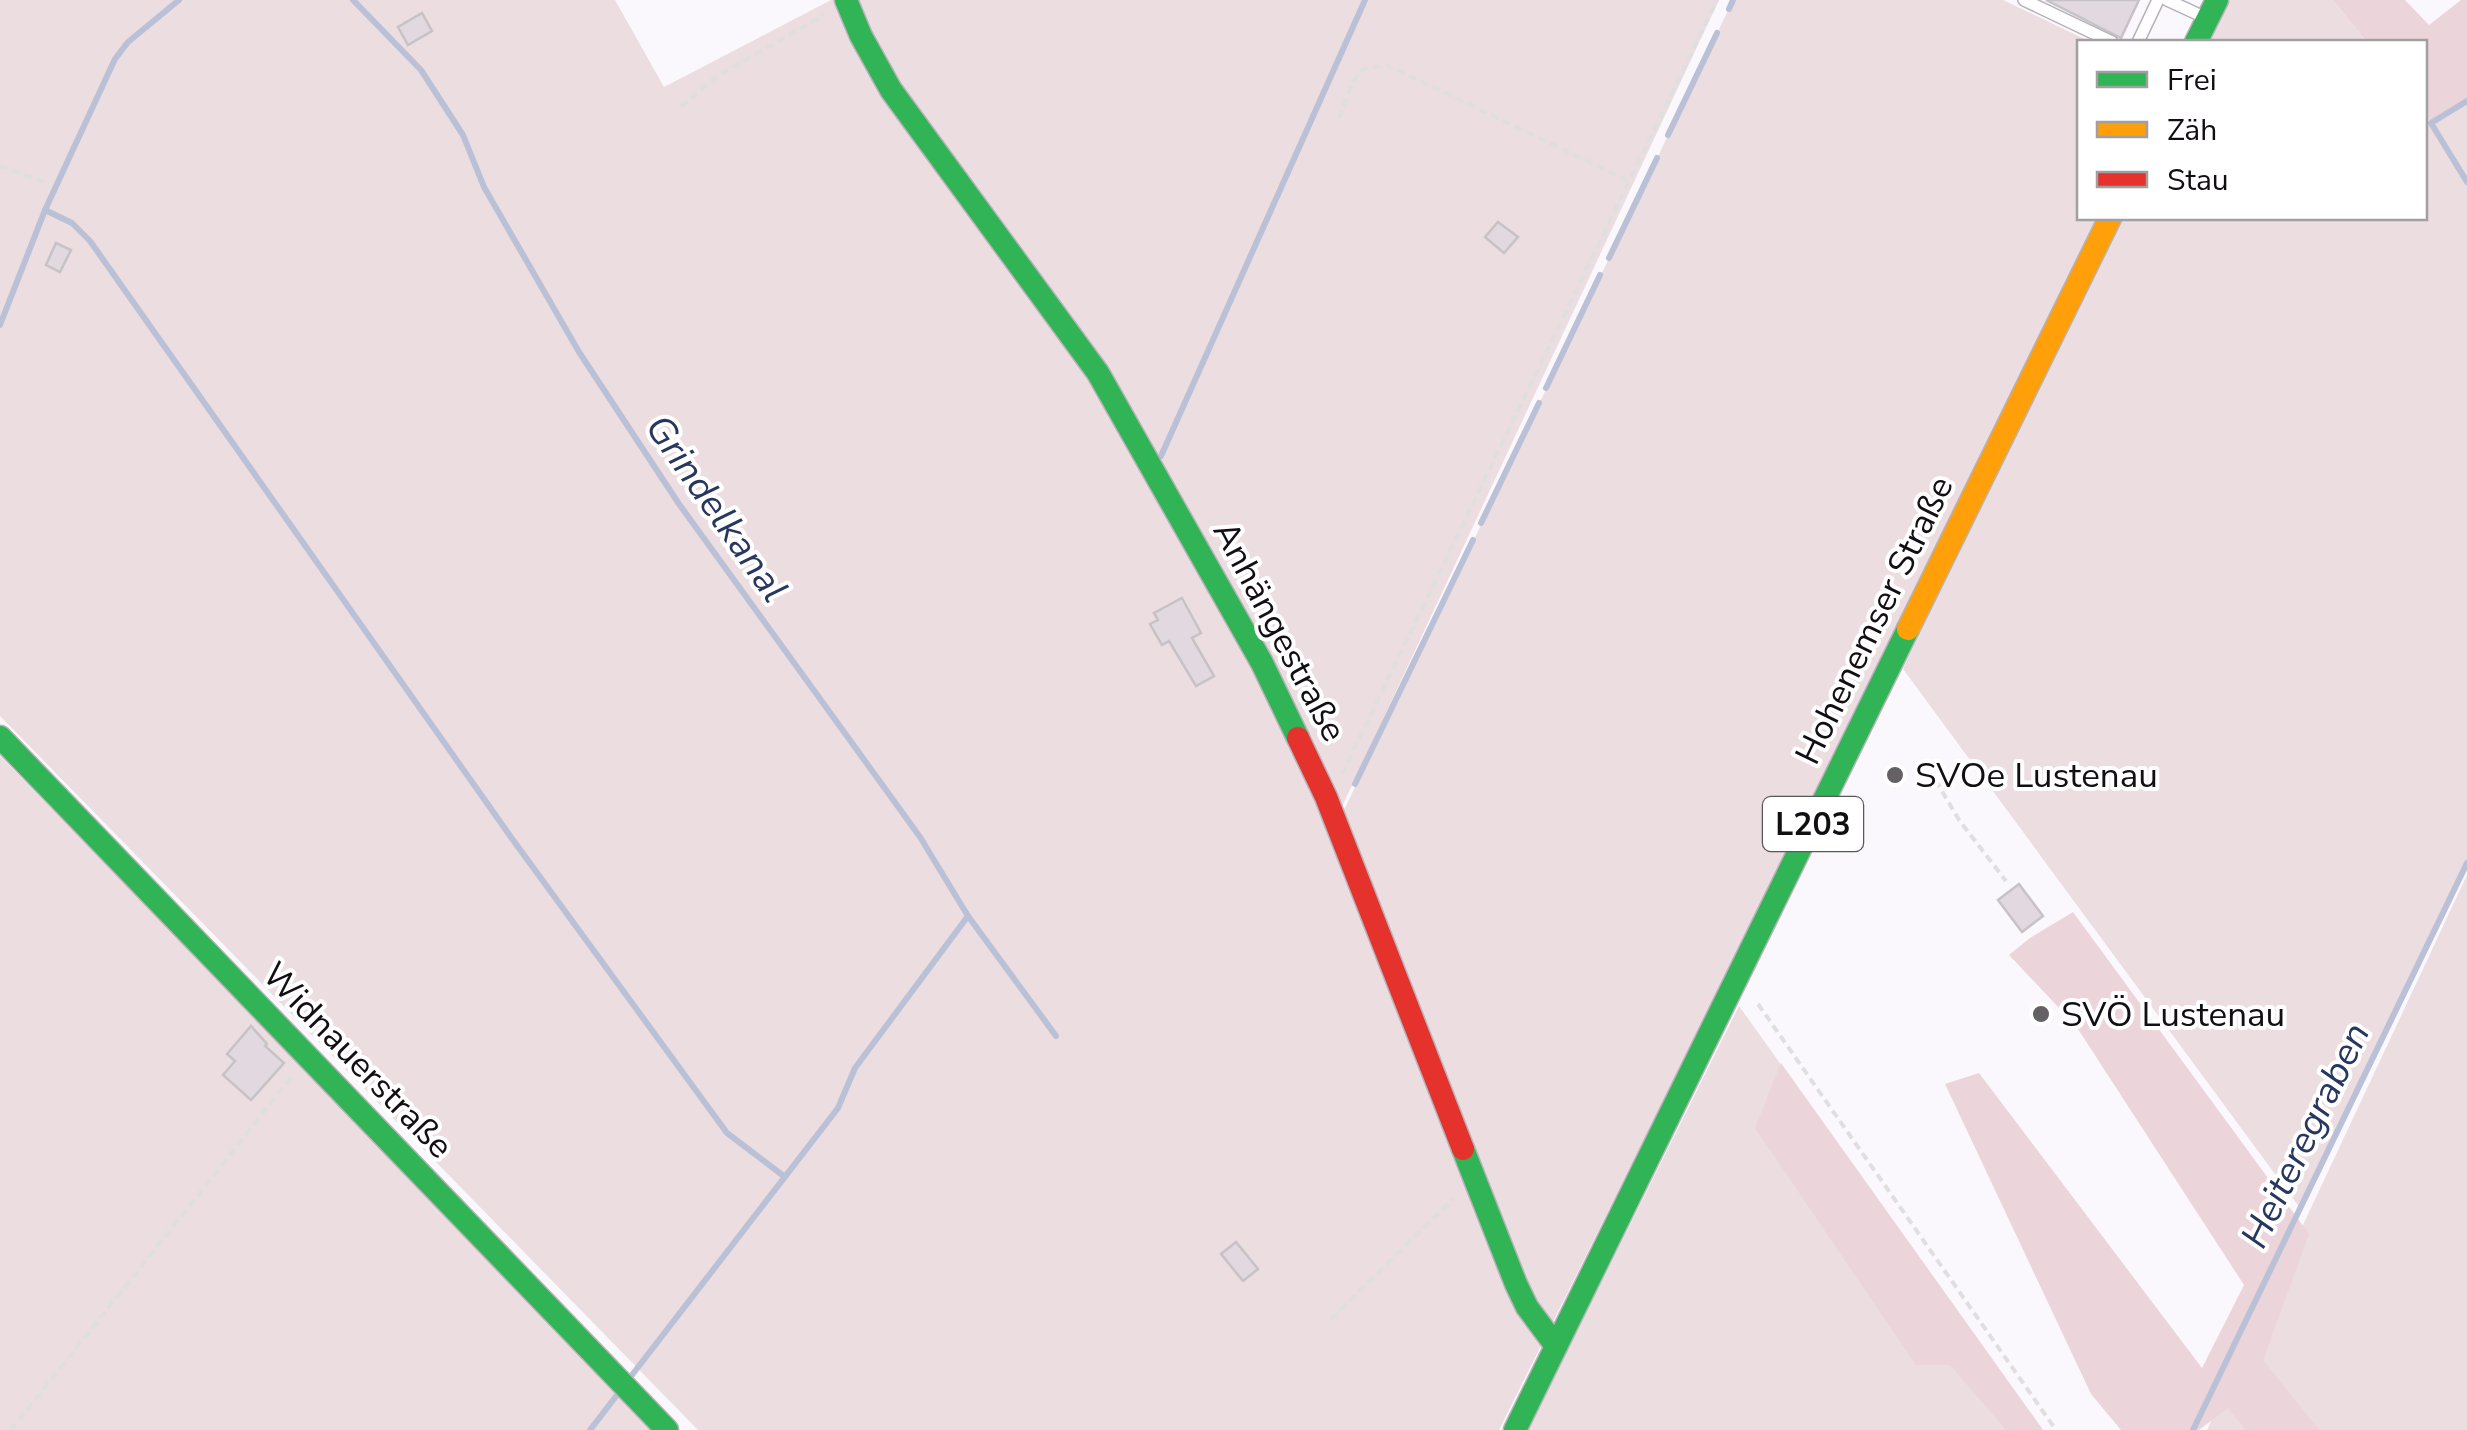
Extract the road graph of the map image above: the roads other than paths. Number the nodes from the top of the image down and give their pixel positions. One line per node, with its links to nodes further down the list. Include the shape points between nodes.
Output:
1 (2024, 0): 6 (lane)
2 (2158, 0): 7 (lane)
3 (2166, 0): 5 (lane)
4 (839, 4): 11 (street, Anhängestraße, via 909,117 1098,372 1262,663 1326,797 1516,1284)
5 (2212, 9): 8 (street)
6 (2108, 40)
7 (2139, 40)
8 (2197, 40)
9 (2109, 220): 11 (street, Hohenemser Straße / L203)
10 (0, 737): 12 (street, Widnauerstraße)
11 (1556, 1346): 13 (street, Hohenemser Straße / L203)
12 (667, 1430)
13 (1516, 1430)

